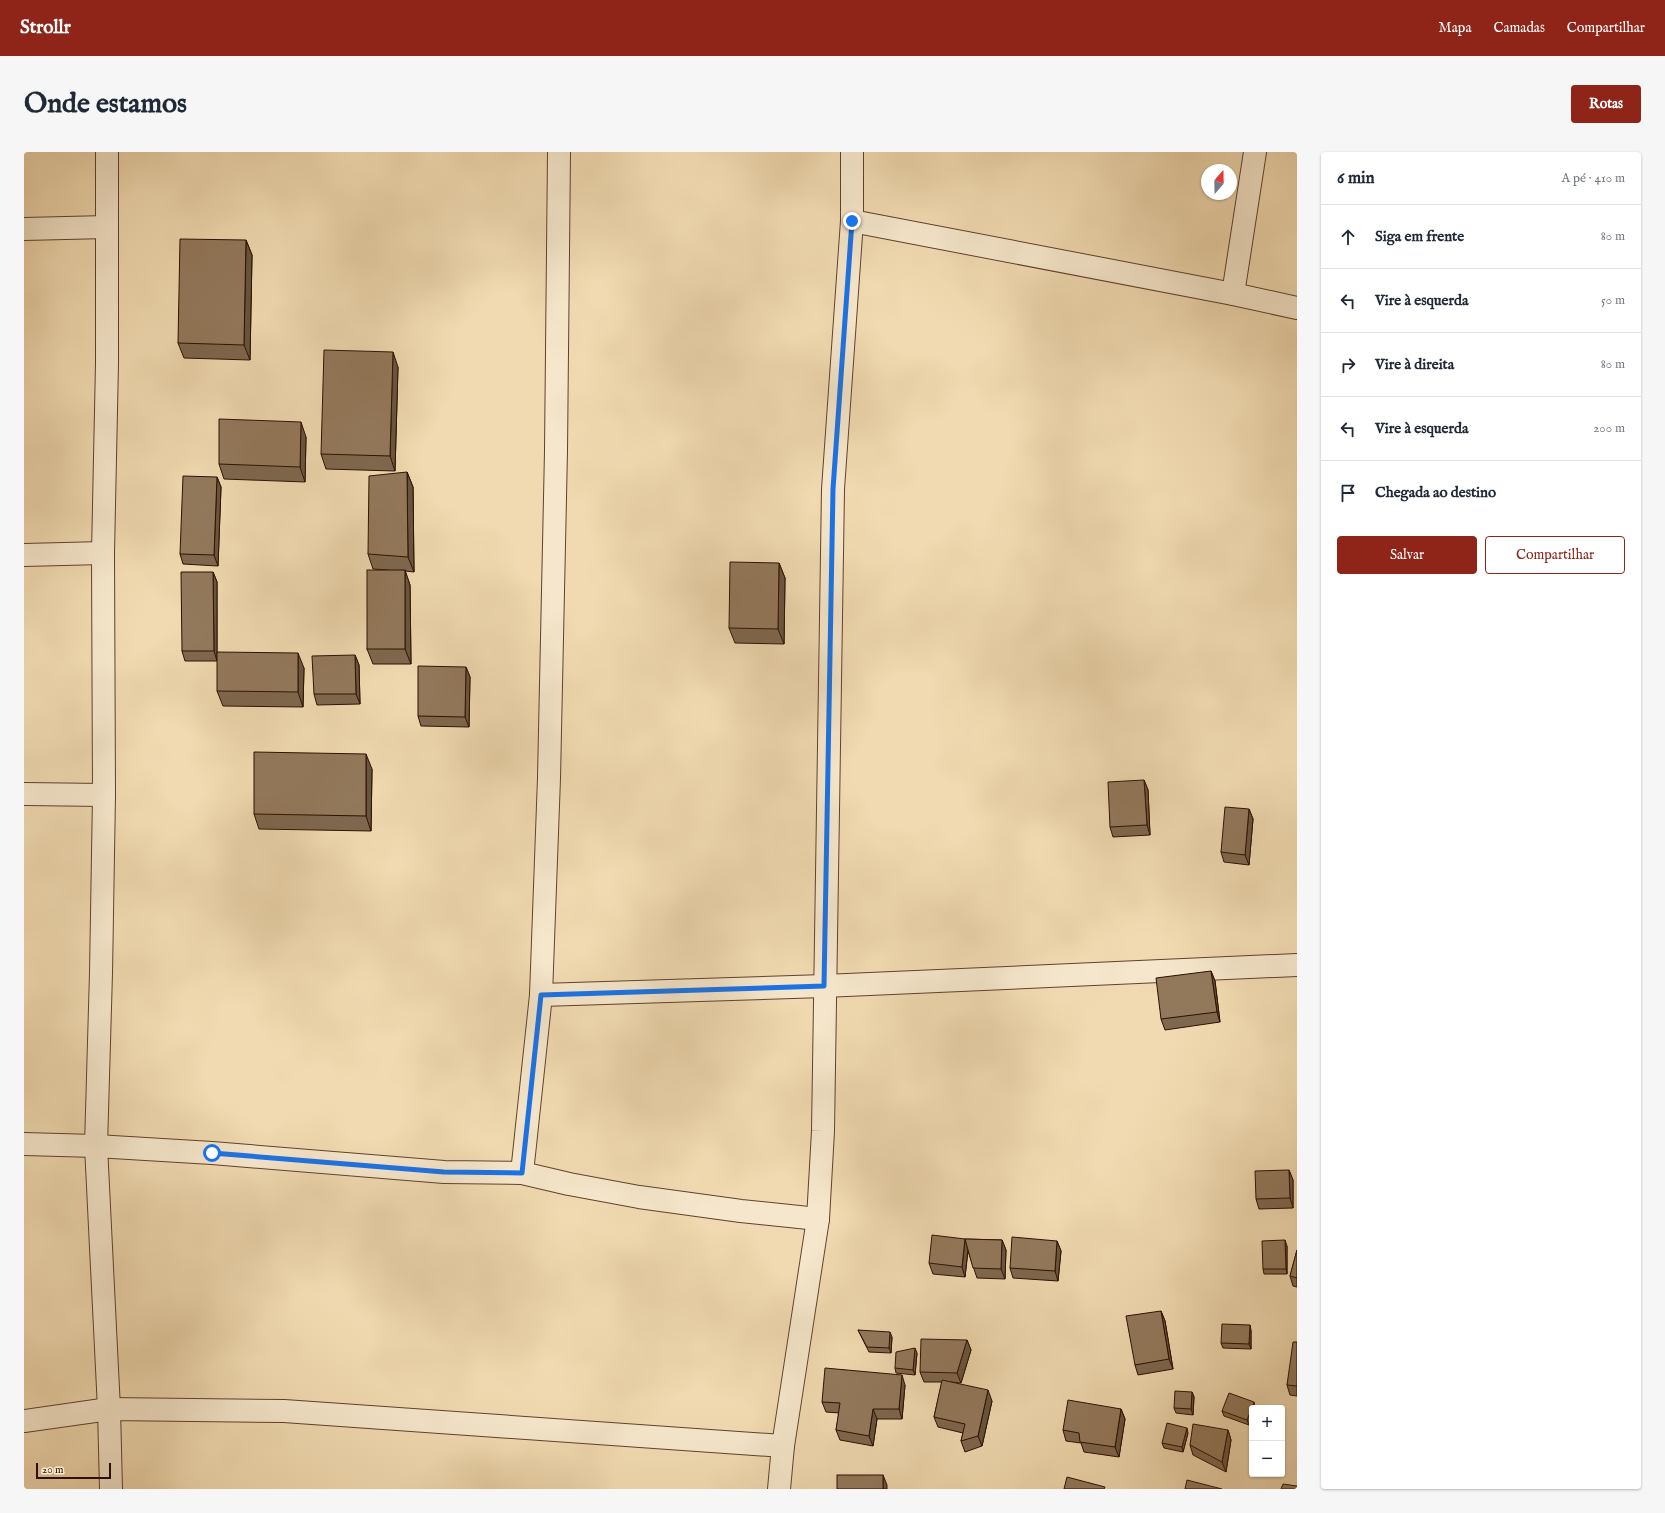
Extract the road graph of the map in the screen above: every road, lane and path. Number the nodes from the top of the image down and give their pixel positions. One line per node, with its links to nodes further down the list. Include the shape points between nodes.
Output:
1 (107, 152): 6 (street)
2 (559, 152): 16 (street, via 553,603)
3 (852, 152): 5 (street)
4 (1255, 152): 8 (street)
5 (852, 221): 8 (street); 15 (street, via 833,489)
6 (107, 227): 7 (street); 10 (street)
7 (24, 229)
8 (1233, 294): 9 (street)
9 (1297, 308)
10 (103, 553): 11 (street); 13 (street)
11 (24, 555)
12 (24, 794): 13 (street)
13 (104, 795): 18 (street)
14 (1297, 965): 15 (street)
15 (824, 986): 16 (street); 20 (street, via 823,1131)
16 (541, 995): 19 (street)
17 (24, 1144): 18 (street)
18 (96, 1146): 19 (street, via 444,1172); 21 (street)
19 (522, 1173): 20 (street, via 639,1197)
20 (818, 1219): 23 (street)
21 (109, 1409): 22 (street); 23 (street, via 284,1411); 24 (street)
22 (24, 1421)
23 (783, 1446): 25 (street)
24 (111, 1489)
25 (779, 1489)

